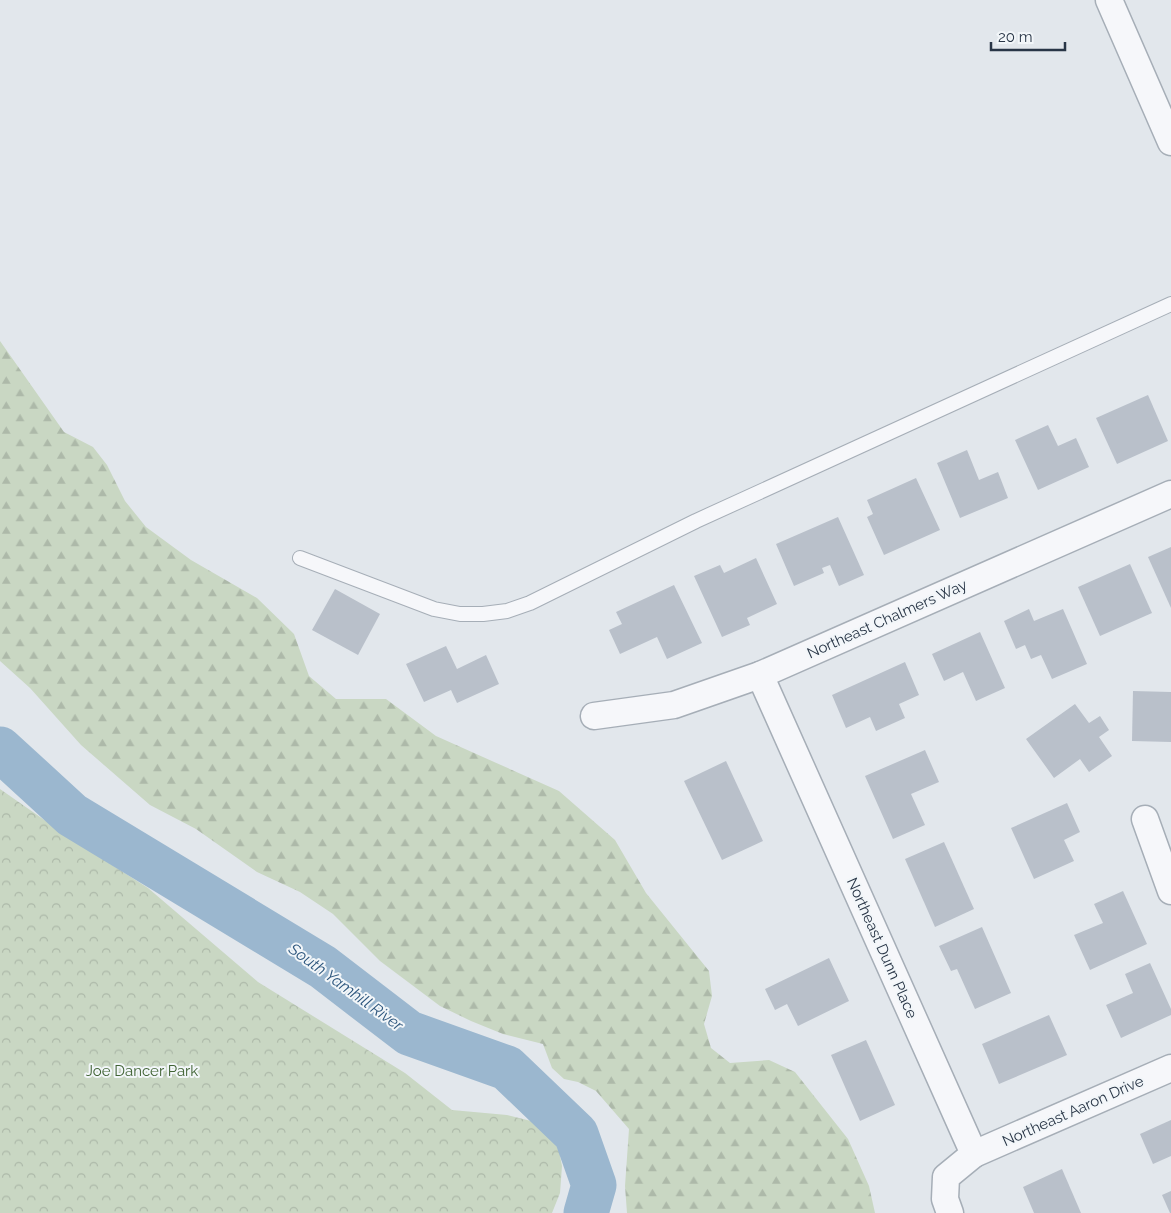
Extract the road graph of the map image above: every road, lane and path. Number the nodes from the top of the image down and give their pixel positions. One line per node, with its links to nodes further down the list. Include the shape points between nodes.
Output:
1 (1109, 0): 2 (street)
2 (1171, 142)
3 (1171, 304): 5 (lane, via 704,517 530,603 507,611 460,614 434,609)
4 (1171, 494): 6 (street, Northeast Chalmers Way)
5 (300, 558)
6 (760, 675): 7 (street, Northeast Chalmers Way, via 674,705); 11 (street, Northeast Dunn Place)
7 (594, 716)
8 (1145, 819): 9 (street)
9 (1171, 891)
10 (1171, 1068): 11 (street, Northeast Aaron Drive)
11 (974, 1154): 12 (street, via 946,1177 945,1198)
12 (950, 1213)

